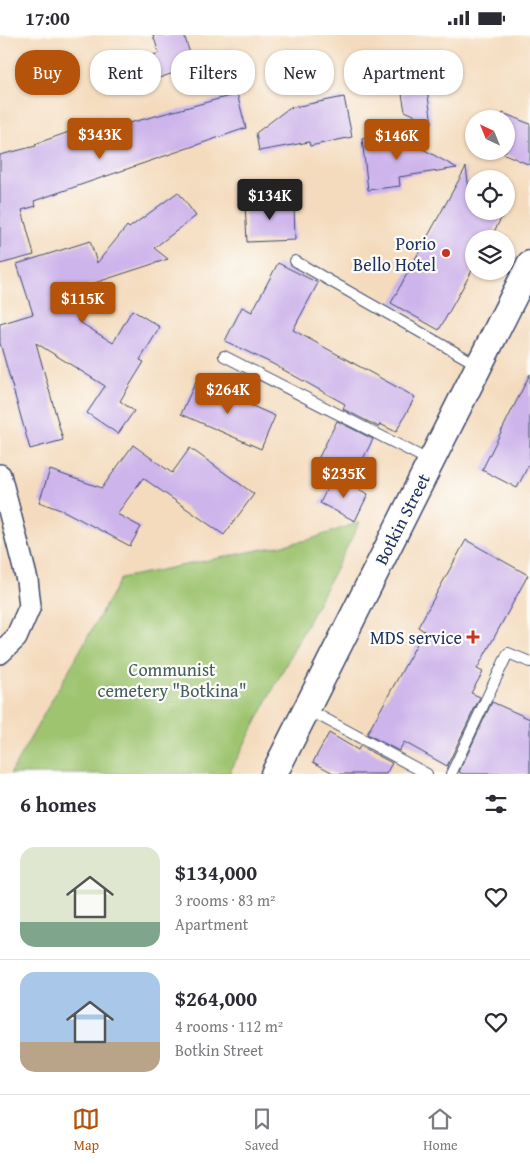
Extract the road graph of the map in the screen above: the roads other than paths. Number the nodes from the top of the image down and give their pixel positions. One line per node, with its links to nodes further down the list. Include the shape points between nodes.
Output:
1 (295, 261): 4 (lane)
2 (530, 264): 4 (street, Botkin Street)
3 (224, 356): 5 (lane)
4 (479, 365): 5 (street, Botkin Street)
5 (431, 461): 9 (street, Botkin Street)
6 (0, 475): 7 (street, via 28,581 30,606 16,638)
7 (0, 653)
8 (530, 662): 12 (lane, via 508,653)
9 (307, 709): 10 (street, Botkin Street); 11 (lane)
10 (274, 774)
11 (427, 774)
12 (451, 774)

